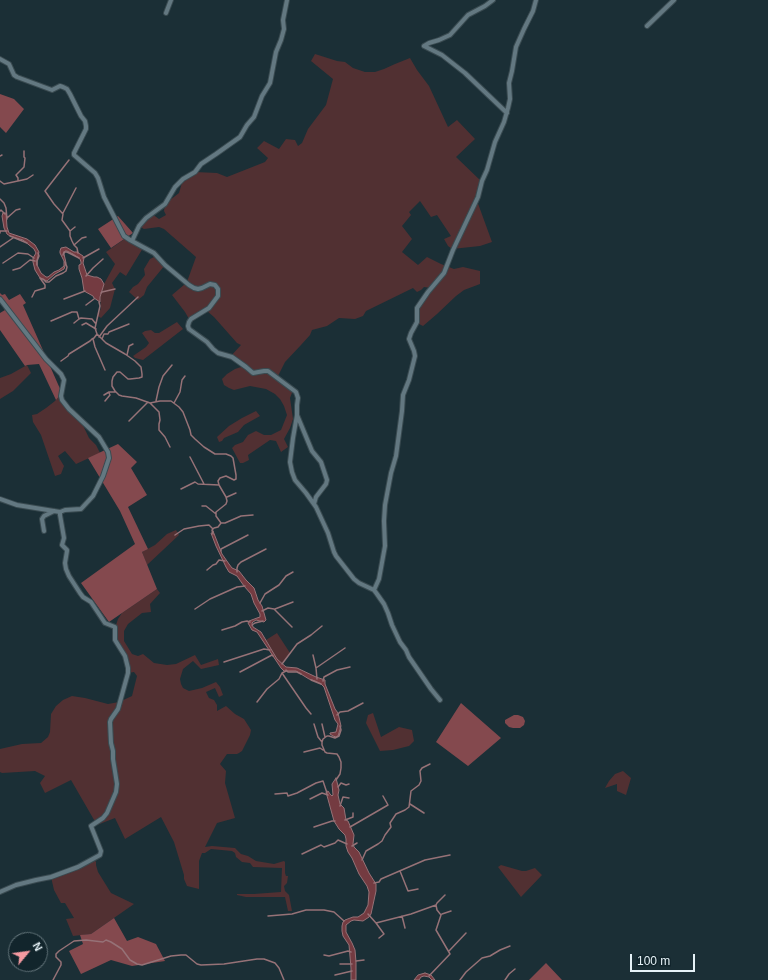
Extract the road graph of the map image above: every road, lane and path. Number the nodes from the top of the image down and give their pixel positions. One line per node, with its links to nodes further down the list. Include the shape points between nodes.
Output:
1 (171, 0): 6 (street)
2 (287, 0): 10 (street, via 282,40 276,52 270,83 254,117 240,137 201,164 195,172 175,187 165,204 139,226)
3 (494, 0): 9 (street, via 468,16 450,35 424,46 442,55 465,73)
4 (536, 0): 9 (street, via 534,11 516,47 509,83 510,99)
5 (674, 0): 7 (street)
6 (166, 13)
7 (647, 26)
8 (0, 59): 10 (street, via 9,64 17,77 52,90 60,86 67,89 86,126 74,155 98,178 102,194 124,236)
9 (507, 113): 18 (street, via 478,198 446,270 417,308 417,322 409,339 415,356 402,398 396,456 385,505 385,546 379,579)
10 (132, 241): 12 (street, via 154,253 194,288 215,285 218,296 209,308 188,322 189,329 218,353 232,357 253,373 268,371 294,390 298,398)
11 (0, 299): 16 (street, via 46,359 61,374 64,380 62,400 99,437 109,456 93,496 79,510)
12 (297, 415): 14 (street, via 290,462 296,480); 14 (street, via 312,451 321,462 327,480)
13 (0, 499): 15 (street, via 17,505)
14 (314, 504): 18 (street, via 336,556 354,579)
15 (54, 511): 16 (street); 17 (street, via 42,519)
16 (60, 512): 20 (street, via 64,538 62,545 67,550 65,563 69,576 83,598 91,602 106,623 115,627 115,640 128,668 118,709 110,722 116,792 107,813 91,826 101,851 100,855 50,877 16,885)
17 (44, 531)
18 (374, 590): 19 (street, via 384,604 400,642)
19 (440, 700)
20 (0, 892)

